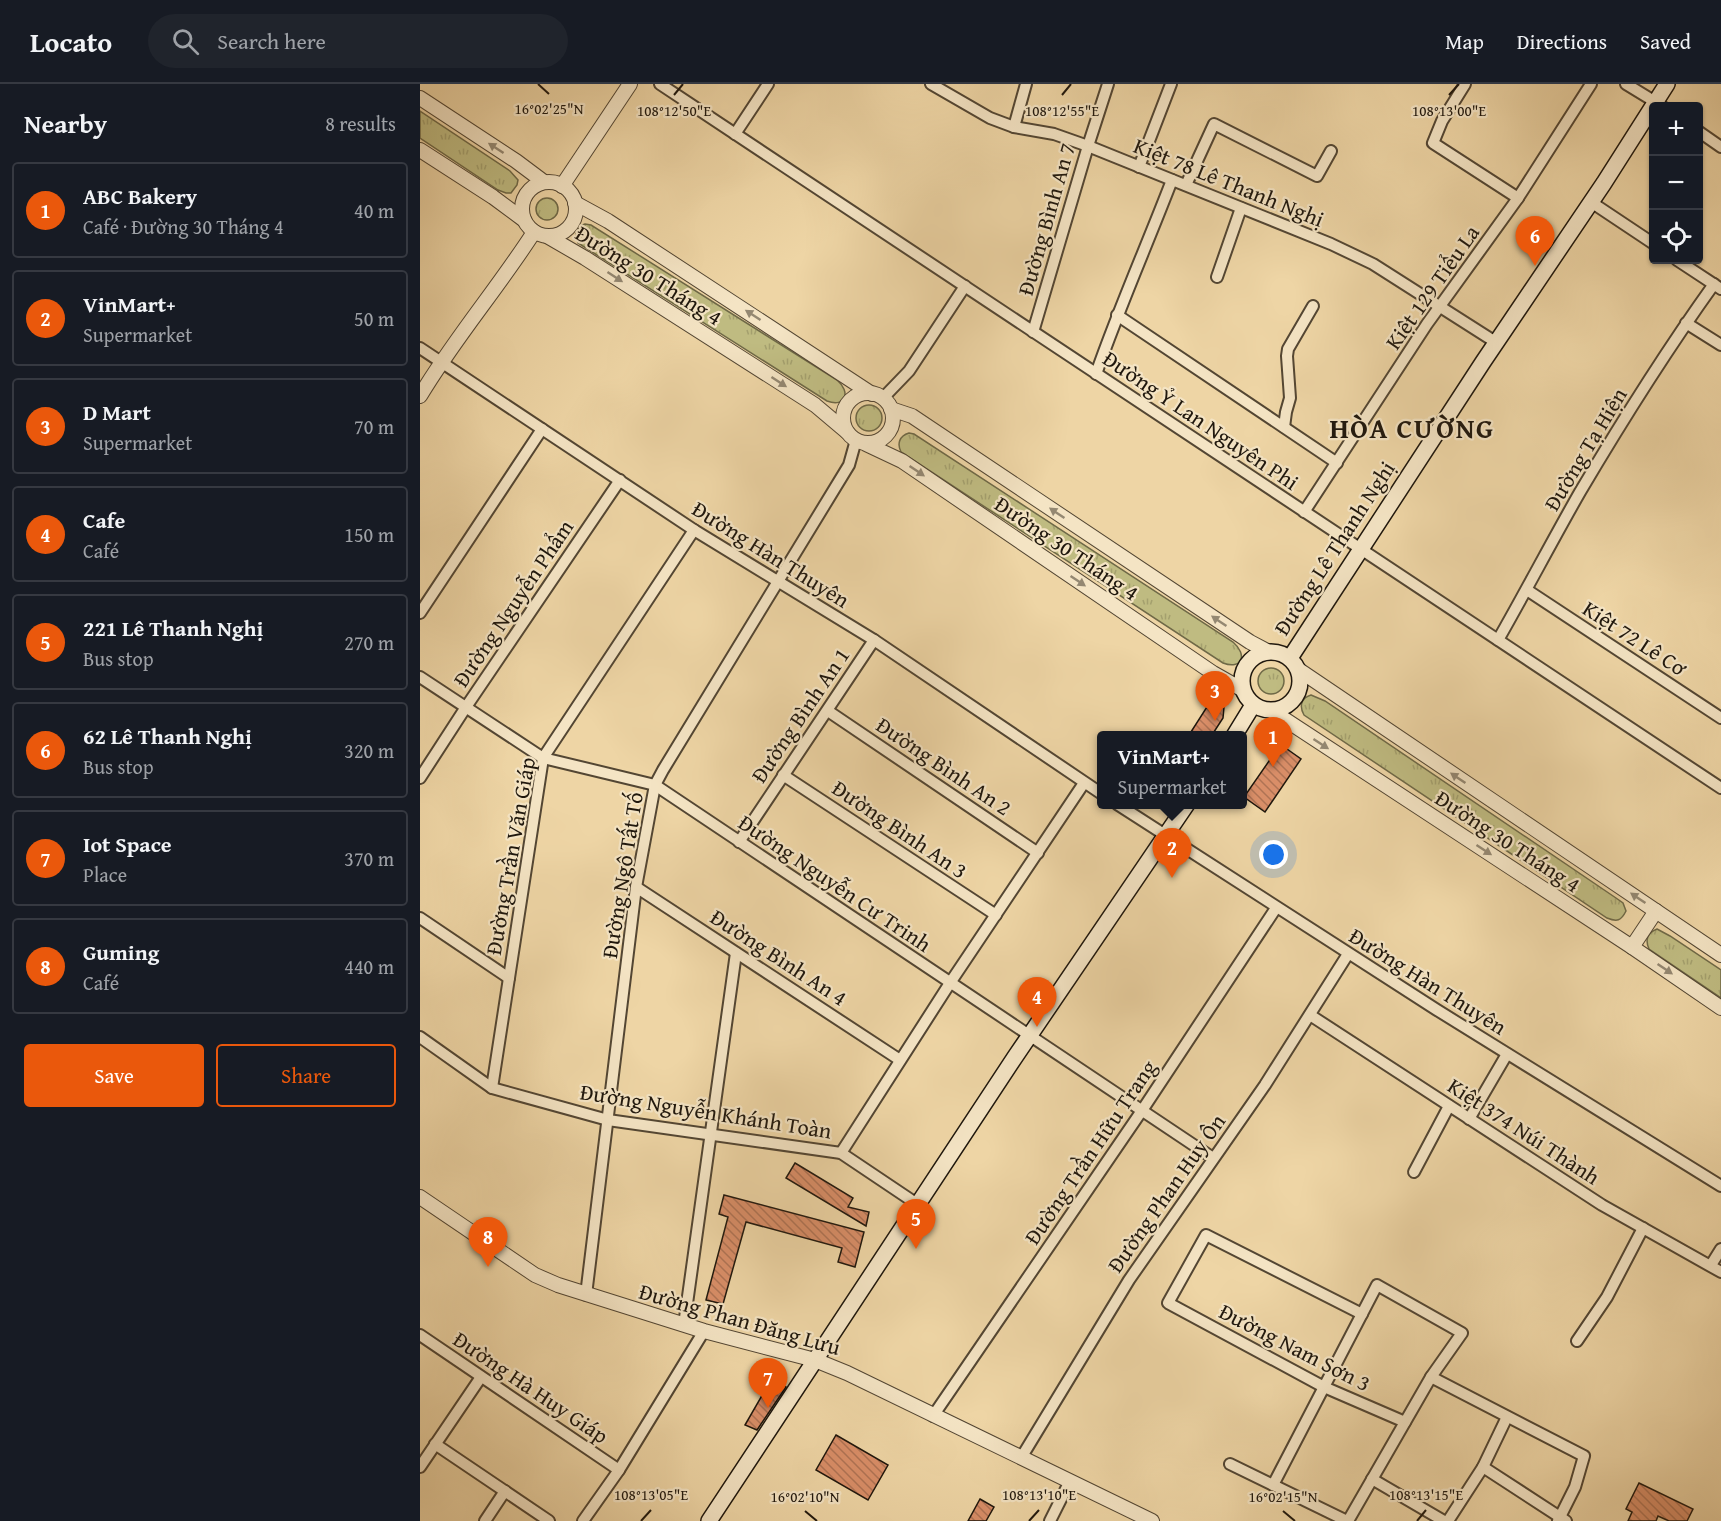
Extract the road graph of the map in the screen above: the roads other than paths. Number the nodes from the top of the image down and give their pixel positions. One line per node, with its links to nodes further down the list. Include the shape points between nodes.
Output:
1 (630, 84): 27 (street)
2 (660, 84): 17 (street, Đường Ỷ Lan Nguyên Phi)
3 (768, 84): 17 (street)
4 (931, 84): 16 (street, Kiệt 78 Lê Thanh Nghị, via 990,118)
5 (1026, 84): 16 (street)
6 (1108, 84): 19 (street, Đường Bình An 7)
7 (1171, 84): 23 (street)
8 (1465, 84): 28 (street, via 1432,143)
9 (1591, 84): 28 (street, Kiệt 129 Tiểu La)
10 (1626, 84): 13 (street)
11 (1667, 84): 14 (main road, Đường Lê Thanh Nghị)
12 (420, 98): 25 (street, one-way to 12)
13 (1654, 102)
14 (1660, 102)
15 (1649, 119): 29 (main road, Đường Lê Thanh Nghị)
16 (1014, 127): 19 (street, Kiệt 78 Lê Thanh Nghị, via 1054,134)
17 (735, 134): 37 (street, Đường Ỷ Lan Nguyên Phi)
18 (1703, 134): 20 (street)
19 (1088, 146): 23 (street, Kiệt 78 Lê Thanh Nghị); 43 (street, Đường Bình An 7)
20 (1721, 147)
21 (420, 150): 32 (street)
22 (1331, 151): 26 (street, via 1317,176 1214,124)
23 (1139, 167): 24 (street, Kiệt 78 Lê Thanh Nghị)
24 (1172, 180): 26 (street, Kiệt 78 Lê Thanh Nghị); 41 (street)
25 (543, 182): 27 (street); 32 (street, via 525,197)
26 (1186, 185): 31 (street, Kiệt 78 Lê Thanh Nghị)
27 (562, 186): 30 (street)
28 (1518, 198): 40 (street, Kiệt 129 Tiểu La)
29 (1591, 202): 34 (street); 44 (main road, Đường Lê Thanh Nghị)
30 (575, 203): 33 (street, via 569,227 563,232); 50 (street, Đường 30 Tháng 4, one-way to 30)
31 (1241, 208): 36 (street); 40 (street, Kiệt 78 Lê Thanh Nghị, via 1373,264)
32 (524, 220): 33 (street)
33 (540, 234): 47 (street); 53 (street, Đường 30 Tháng 4, one-way to 53, via 585,258 814,405)
34 (1649, 241)
35 (1683, 264): 38 (street)
36 (1217, 278)
37 (965, 286): 43 (street, Đường Ỷ Lan Nguyên Phi); 50 (street, via 909,371)
38 (1718, 286): 42 (street, Đường Tạ Hiện)
39 (1313, 306): 51 (street, Đường Ỷ Lan Nguyên Phi, via 1288,349 1290,398)
40 (1440, 306): 44 (street); 54 (street, Kiệt 129 Tiểu La)
41 (1117, 315): 48 (street); 51 (street)
42 (1686, 323): 45 (street); 60 (street, Đường Tạ Hiện, via 1620,425)
43 (1033, 332): 48 (street, Đường Ỷ Lan Nguyên Phi)
44 (1497, 343): 58 (main road, Đường Lê Thanh Nghị)
45 (1721, 345)
46 (420, 348): 47 (street, Đường Hàn Thuyên)
47 (441, 362): 49 (street); 52 (street, Đường Hàn Thuyên)
48 (1096, 374): 56 (street, Đường Ỷ Lan Nguyên Phi)
49 (420, 396)
50 (882, 400): 53 (street, via 892,426 888,434 882,440); 53 (street, via 864,393 849,402 843,417); 64 (street, Đường 30 Tháng 4, one-way to 50)
51 (1284, 427): 54 (street)
52 (542, 429): 55 (street, Đường Hàn Thuyên); 61 (street)
53 (856, 439): 59 (street, Đường Ngô Tất Tố, via 849,465); 67 (street, Đường 30 Tháng 4, one-way to 67, via 902,461)
54 (1337, 463): 56 (street, Kiệt 129 Tiểu La)
55 (620, 480): 57 (street, Đường Hàn Thuyên); 69 (street, Đường Nguyễn Phẩm)
56 (1304, 512): 58 (street, Đường Ỷ Lan Nguyên Phi)
57 (694, 530): 59 (street, Đường Hàn Thuyên); 74 (street, Đường Trần Văn Giáp)
58 (1361, 549): 63 (street, Đường Ỷ Lan Nguyên Phi); 65 (main road, Đường Lê Thanh Nghị)
59 (778, 581): 62 (street, Đường Hàn Thuyên); 78 (street, Đường Ngô Tất Tố)
60 (1527, 590): 63 (street, Đường Tạ Hiện); 72 (street, Kiệt 72 Lê Cơ)
61 (420, 613)
62 (874, 640): 70 (street, Đường Bình An 1); 77 (street, Đường Hàn Thuyên)
63 (1498, 640): 79 (street, Đường Ỷ Lan Nguyên Phi)
64 (1269, 652): 65 (main road, via 1282,654); 67 (main road, via 1247,664)
65 (1294, 664): 71 (main road, via 1300,686 1294,701); 88 (street, Đường 30 Tháng 4, one-way to 65, via 1332,694)
66 (420, 677): 69 (street, Đường Nguyễn Cư Trinh)
67 (1243, 690): 68 (main road)
68 (1253, 705): 71 (main road); 73 (main road)
69 (466, 707): 74 (street, Đường Nguyễn Cư Trinh); 76 (street, Đường Nguyễn Phẩm)
70 (828, 711): 75 (street, Đường Bình An 1); 85 (street, Đường Bình An 2)
71 (1272, 711): 91 (street, Đường 30 Tháng 4, one-way to 91)
72 (1721, 718)
73 (1237, 731)
74 (543, 758): 78 (street, Đường Nguyễn Cư Trinh); 95 (street, Đường Trần Văn Giáp)
75 (783, 775): 84 (street, Đường Bình An 1); 89 (street, Đường Bình An 3)
76 (420, 778)
77 (1084, 783): 80 (street, Đường Hàn Thuyên); 85 (street)
78 (655, 785): 84 (street, Đường Nguyễn Cư Trinh); 86 (street, Đường Ngô Tất Tố)
79 (1721, 788)
80 (1097, 791)
81 (1124, 809): 83 (street, Đường Hàn Thuyên)
82 (1184, 809): 83 (main road)
83 (1165, 836): 87 (street, Đường Hàn Thuyên); 99 (main road)
84 (739, 842): 96 (street, Đường Nguyễn Cư Trinh)
85 (1038, 853): 89 (street)
86 (636, 887): 92 (street, Đường Bình An 4); 107 (street, Đường Ngô Tất Tố)
87 (1276, 908): 93 (street, Đường Hàn Thuyên); 105 (street, Đường Trần Hữu Trang)
88 (1656, 911): 91 (street); 94 (street, Đường 30 Tháng 4)
89 (996, 915): 96 (street)
90 (420, 918): 95 (street)
91 (1632, 947): 97 (street, Đường 30 Tháng 4, one-way to 97)
92 (736, 953): 102 (street, Đường Bình An 4); 108 (street)
93 (1348, 954): 98 (street, Đường Phan Huy Ôn); 101 (street, Đường Hàn Thuyên)
94 (1721, 955)
95 (509, 978): 103 (street, Đường Trần Văn Giáp)
96 (950, 983): 99 (street, Đường Nguyễn Cư Trinh); 102 (street)
97 (1721, 1008)
98 (1310, 1015): 104 (street, Kiệt 374 Núi Thành); 110 (street, Đường Phan Huy Ôn)
99 (1031, 1035): 105 (street, Đường Nguyễn Cư Trinh); 114 (main road)
100 (420, 1038): 103 (street, Đường Nguyễn Khánh Toàn)
101 (1507, 1054): 106 (street); 112 (street, Đường Hàn Thuyên)
102 (900, 1060): 109 (street)
103 (492, 1088): 107 (street, Đường Nguyễn Khánh Toàn)
104 (1449, 1106): 106 (street, Kiệt 374 Núi Thành); 111 (street)
105 (1143, 1109): 110 (street, Đường Nguyễn Cư Trinh); 129 (street, Đường Trần Hữu Trang)
106 (1469, 1119): 115 (street, Kiệt 374 Núi Thành)
107 (608, 1120): 108 (street, Đường Nguyễn Khánh Toàn); 119 (street, Đường Ngô Tất Tố)
108 (710, 1134): 109 (street, Đường Nguyễn Khánh Toàn); 121 (street)
109 (841, 1153): 114 (street, Đường Nguyễn Khánh Toàn)
110 (1213, 1158): 133 (street, Đường Phan Huy Ôn, via 1129,1280)
111 (1414, 1172)
112 (1721, 1186)
113 (420, 1197): 119 (street, Đường Phan Đăng Lưu, via 535,1275)
114 (917, 1204): 125 (main road)
115 (1643, 1228): 117 (street, Kiệt 374 Núi Thành); 124 (street, via 1607,1297)
116 (1721, 1249): 117 (street)
117 (1711, 1265): 118 (street, Kiệt 374 Núi Thành)
118 (1721, 1272)
119 (586, 1295): 121 (street, Đường Phan Đăng Lưu)
120 (1362, 1314): 127 (street, via 1377,1285 1462,1333); 128 (street); 128 (street, Đường Nam Sơn 3, via 1206,1235 1168,1303)
121 (684, 1325): 122 (street, Đường Phan Đăng Lưu)
122 (704, 1331): 125 (street, Đường Phan Đăng Lưu); 137 (street)
123 (420, 1335): 126 (street, Đường Hà Huy Giáp)
124 (1577, 1341)
125 (815, 1360): 129 (street, Đường Phan Đăng Lưu); 146 (main road)
126 (481, 1377): 132 (street); 137 (street, Đường Hà Huy Giáp)
127 (1431, 1377): 130 (street); 131 (street)
128 (1324, 1387): 131 (street, Đường Nam Sơn 3); 140 (street)
129 (933, 1416): 133 (street, Đường Phan Đăng Lưu)
130 (1507, 1417): 136 (street); 142 (street, via 1584,1456)
131 (1405, 1422): 138 (street)
132 (435, 1444): 135 (street); 141 (street)
133 (1021, 1458): 139 (street, Đường Phan Đăng Lưu)
134 (1230, 1464): 140 (street)
135 (420, 1467)
136 (1483, 1467): 142 (street); 151 (street)
137 (619, 1470): 145 (street)
138 (1372, 1479): 149 (street); 150 (street)
139 (1070, 1481): 147 (street); 148 (street, Đường Phan Đăng Lưu)
140 (1274, 1485): 149 (street)
141 (505, 1491): 143 (street); 144 (street)
142 (1561, 1520)
143 (485, 1521)
144 (549, 1521)
145 (583, 1521)
146 (709, 1521)
147 (1050, 1521)
148 (1150, 1521)
149 (1348, 1521)
150 (1444, 1521)
151 (1448, 1521)

